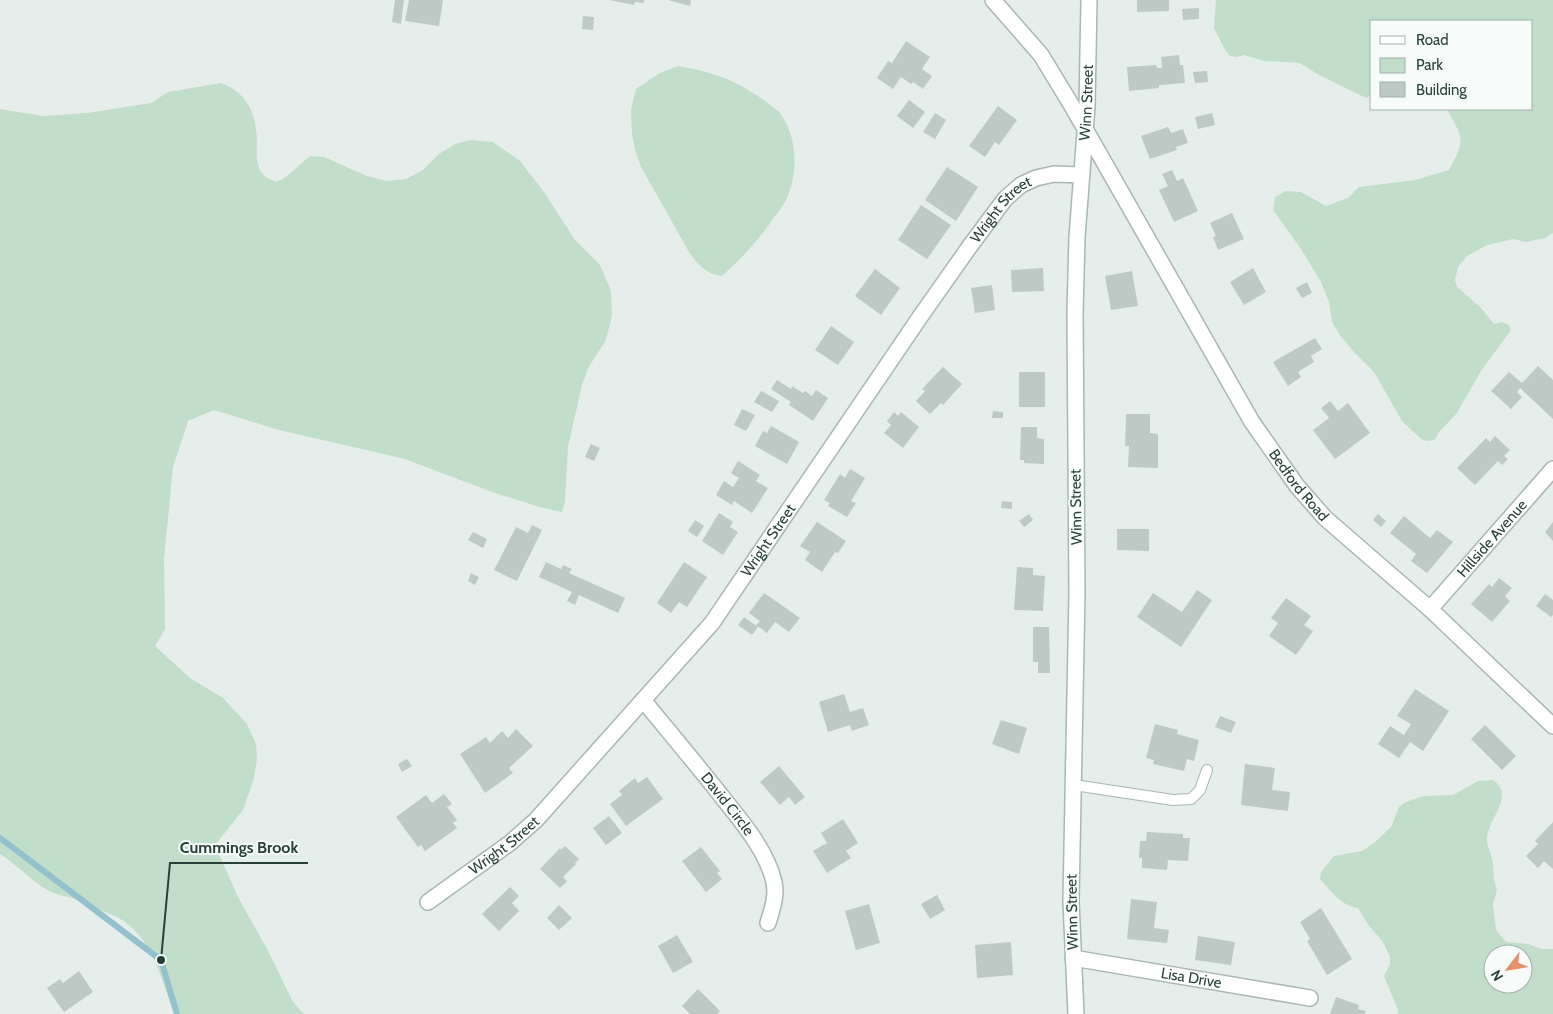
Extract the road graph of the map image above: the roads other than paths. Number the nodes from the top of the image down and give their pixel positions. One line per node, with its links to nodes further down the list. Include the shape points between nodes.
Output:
1 (993, 0): 3 (street, Bedford Road, via 1041,55)
2 (1089, 0): 3 (street, Winn Street)
3 (1085, 129): 4 (street, Winn Street); 6 (street, Bedford Road, via 1252,422 1281,466 1325,518)
4 (1081, 176): 7 (street, Wright Street, via 1042,176 1021,185 1005,199 931,301 724,606); 10 (street, Winn Street, via 1075,313 1077,593)
5 (1553, 469): 6 (street, Hillside Avenue)
6 (1430, 609): 8 (street, Bedford Road)
7 (643, 700): 11 (street, Wright Street, via 536,820 510,843); 12 (street, David Circle, via 734,812 764,856 775,893)
8 (1553, 726)
9 (1207, 770): 10 (lane, via 1200,790 1191,798 1173,800)
10 (1074, 785): 13 (street, Winn Street)
11 (428, 902)
12 (768, 923)
13 (1072, 958): 14 (street, Lisa Drive); 15 (street, Winn Street)
14 (1310, 998)
15 (1076, 1014)

